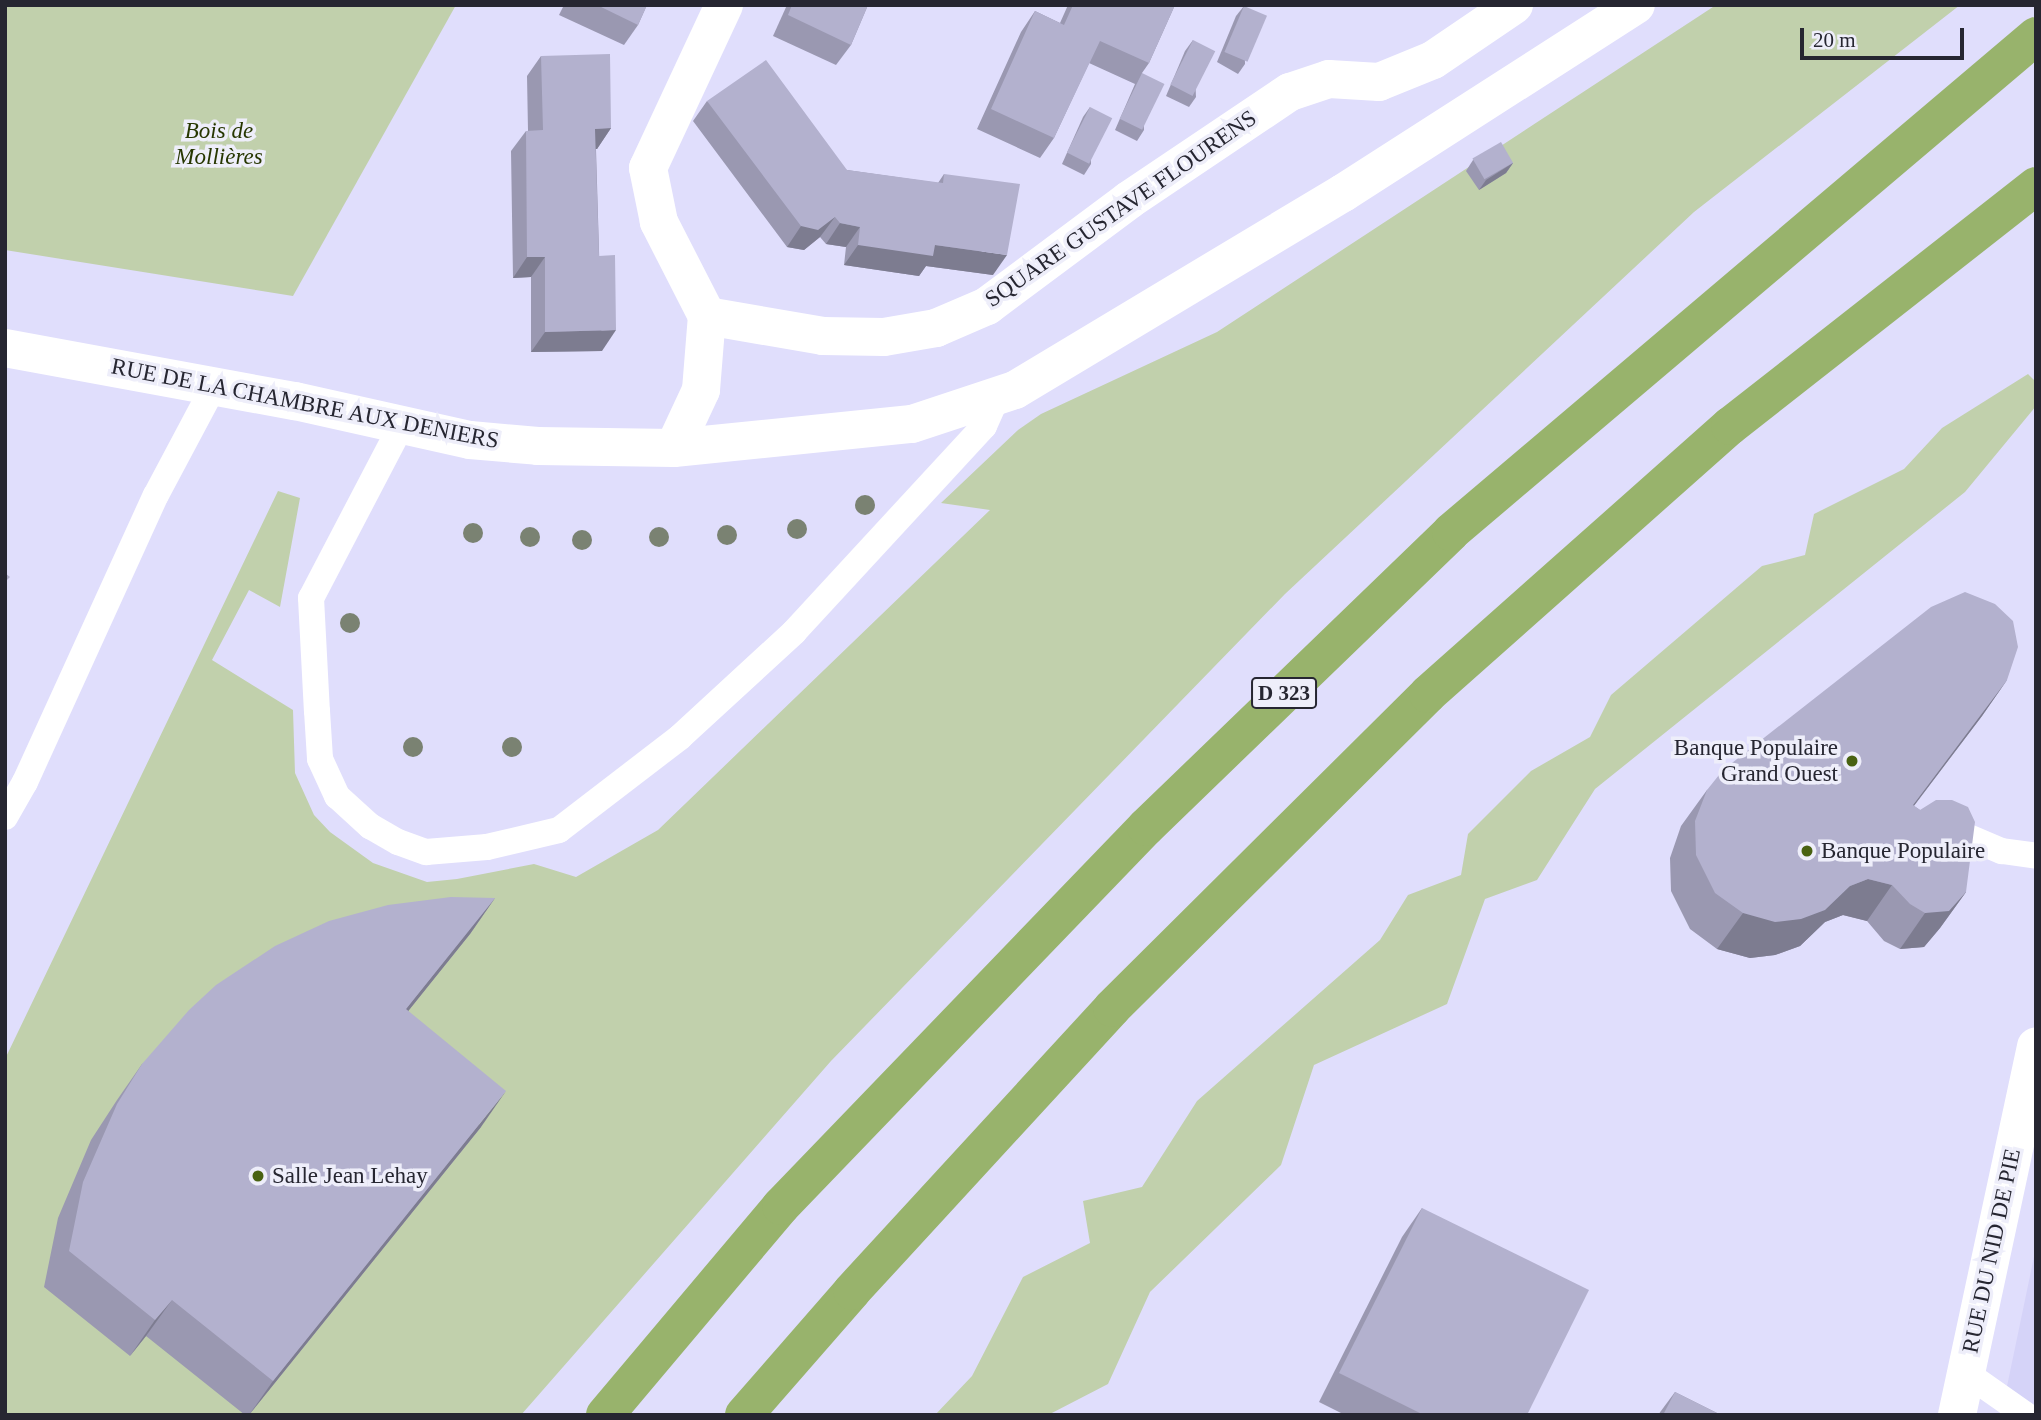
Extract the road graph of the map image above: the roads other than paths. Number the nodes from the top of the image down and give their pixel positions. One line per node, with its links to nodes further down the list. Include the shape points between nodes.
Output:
1 (724, 5): 6 (street, via 648,168 659,222)
2 (1514, 5): 6 (street, SQUARE GUSTAVE FLOURENS, via 1433,60 1378,82 1329,79 1290,92 1129,200 987,306 936,328 884,337 823,336)
3 (1636, 5): 9 (street, RUE DE LA CHAMBRE AUX DENIERS, via 1343,193 1015,390)
4 (2036, 36): 17 (highway, D 323, via 1451,532 1146,827 781,1206)
5 (2036, 187): 18 (highway, via 1730,426 1427,694 1112,1008)
6 (707, 316): 11 (street, via 701,390)
7 (5, 348): 8 (street, RUE DE LA CHAMBRE AUX DENIERS)
8 (214, 386): 10 (street, RUE DE LA CHAMBRE AUX DENIERS); 12 (lane, via 156,495)
9 (998, 395): 10 (lane, via 984,426 793,632 680,737 559,830 487,847 426,852 370,826 337,796 320,758 317,712 311,598); 11 (street, RUE DE LA CHAMBRE AUX DENIERS, via 912,424)
10 (401, 426): 11 (street, RUE DE LA CHAMBRE AUX DENIERS, via 470,440)
11 (674, 448)
12 (5, 817)
13 (1966, 836): 14 (lane, via 2002,851)
14 (2036, 856)
15 (2036, 1046): 16 (street, RUE DU NID DE PIE)
16 (1966, 1373): 19 (street, RUE DU NID DE PIE); 20 (lane)
17 (605, 1415)
18 (744, 1415)
19 (1957, 1415)
20 (2026, 1415)

